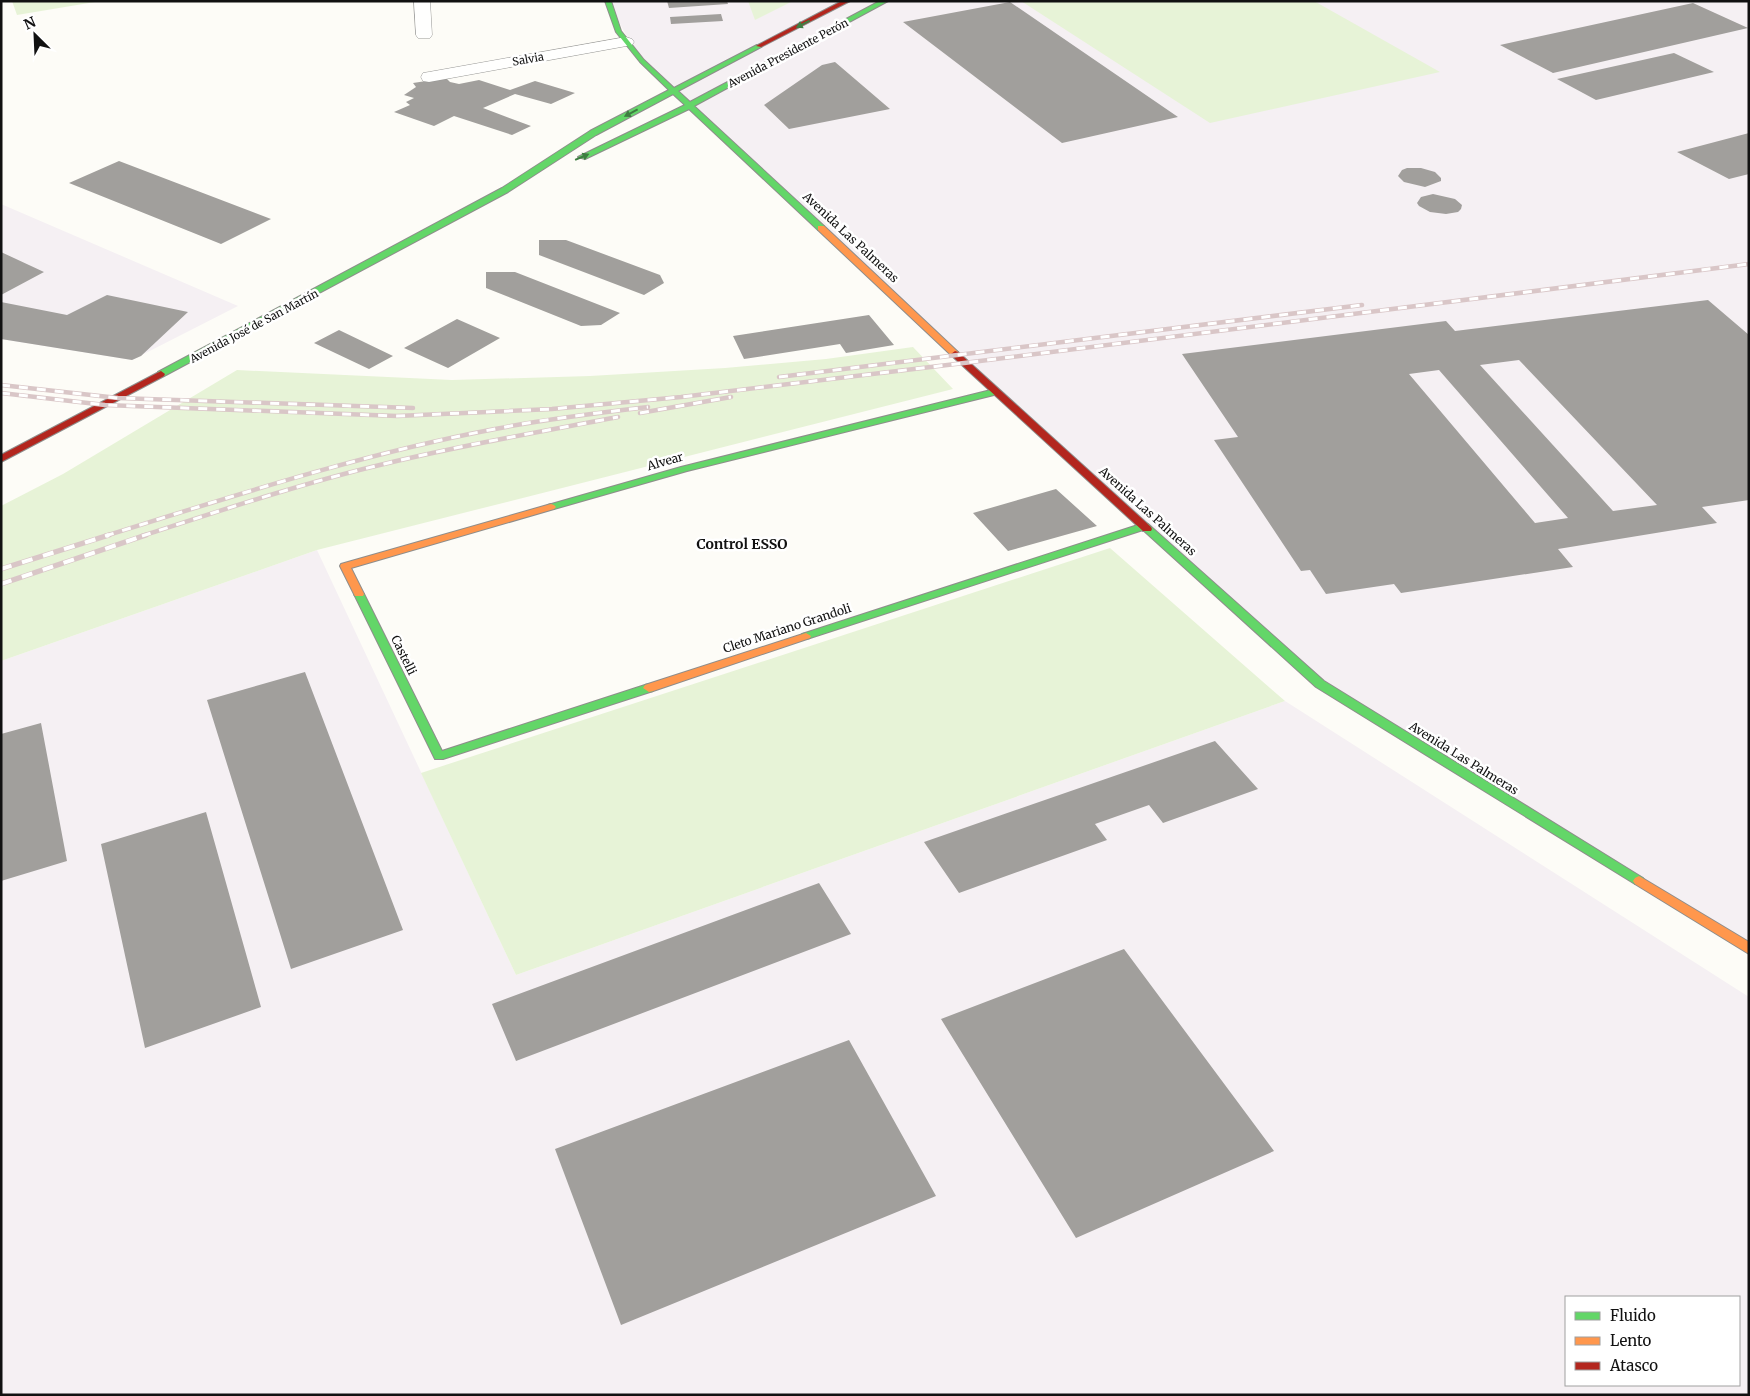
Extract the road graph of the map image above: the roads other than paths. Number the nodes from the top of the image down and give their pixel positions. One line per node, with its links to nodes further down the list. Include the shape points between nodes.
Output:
1 (422, 1): 5 (street)
2 (608, 1): 6 (main road, Avenida Las Palmeras, via 617,29)
3 (847, 1): 8 (main road, Avenida Presidente Perón, one-way to 8)
4 (885, 1): 9 (main road, Avenida Presidente Perón)
5 (424, 35)
6 (626, 42): 7 (street, Salvia); 8 (main road, Avenida Las Palmeras)
7 (430, 77)
8 (674, 91): 9 (main road, Avenida Las Palmeras); 10 (main road, Avenida José de San Martín, one-way to 10, via 593,133)
9 (691, 105): 10 (main road, Avenida José de San Martín, one-way to 9, via 626,138); 11 (main road, Avenida Las Palmeras)
10 (505, 190): 12 (main road, Avenida José de San Martín)
11 (995, 392): 13 (main road, Avenida Las Palmeras); 14 (main road, Alvear, via 684,469)
12 (1, 459)
13 (1144, 526): 15 (main road, Cleto Mariano Grandoli); 16 (main road, Avenida Las Palmeras, via 1320,684)
14 (345, 566): 15 (main road, Castelli)
15 (439, 756)
16 (1749, 949)

